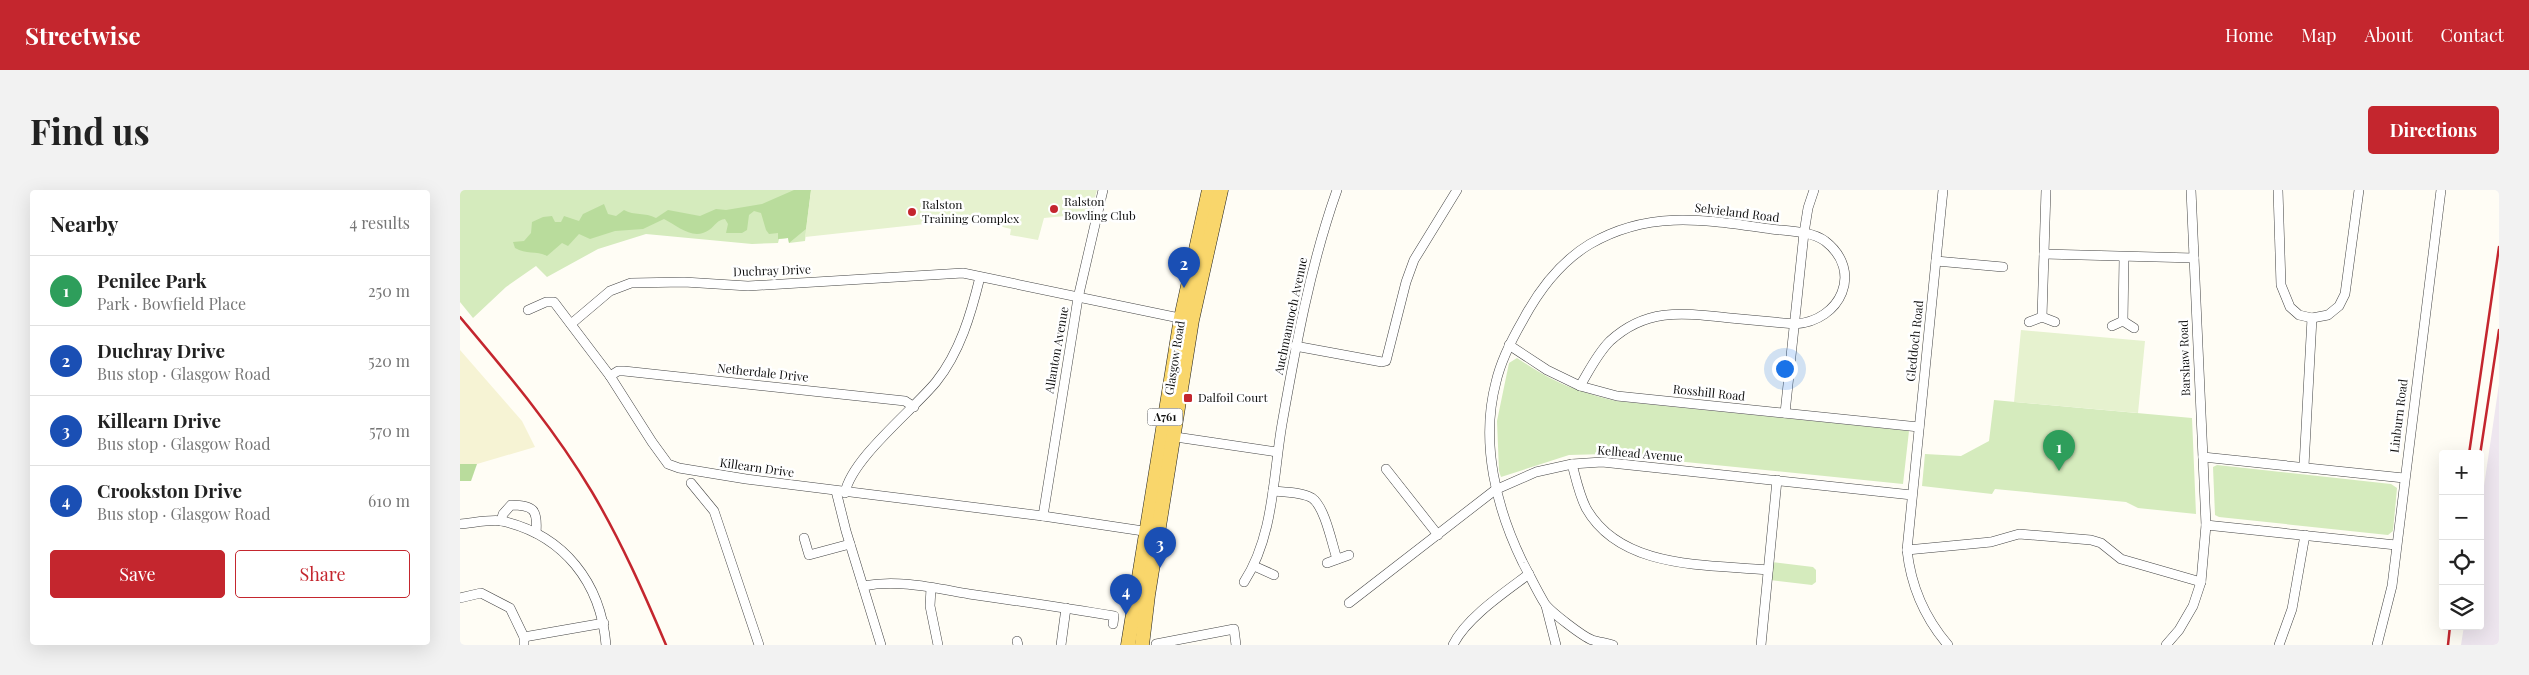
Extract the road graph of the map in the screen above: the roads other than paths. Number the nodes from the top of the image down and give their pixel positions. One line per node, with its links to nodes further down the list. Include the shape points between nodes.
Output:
1 (1103, 190): 20 (street, Allanton Avenue)
2 (1209, 190): 24 (main road, Glasgow Road / A761)
3 (1220, 190): 24 (main road, Glasgow Road / A761)
4 (1337, 190): 33 (street, Auchmannoch Avenue)
5 (1457, 190): 33 (street, via 1414,260 1386,361)
6 (1814, 190): 13 (street)
7 (1943, 190): 17 (street, Gleddoch Road)
8 (2046, 190): 14 (street)
9 (2191, 190): 16 (street, Barshaw Road)
10 (2278, 190): 23 (street, via 2282,290 2290,307 2299,315)
11 (2359, 190): 23 (street, via 2345,294 2339,306 2328,315)
12 (2441, 190): 45 (street, Linburn Road)
13 (1804, 234): 29 (street); 29 (street, Selvieland Road, via 1823,240 1839,256 1844,274 1843,289 1825,316 1810,323); 32 (street, Selvieland Road, via 1699,219 1657,220 1626,228 1589,245 1562,266 1535,298)
14 (2044, 254): 15 (street); 22 (street)
15 (2124, 257): 16 (street); 25 (street)
16 (2194, 258): 41 (street, Barshaw Road)
17 (1936, 261): 18 (street); 38 (street, Gleddoch Road)
18 (2003, 267)
19 (980, 277): 20 (street, Duchray Drive); 28 (street, Duchray Drive, via 962,273 748,286 631,283 610,291); 36 (street, via 960,341 937,380)
20 (1078, 298): 24 (street, Duchray Drive); 52 (street, Allanton Avenue)
21 (528, 310): 28 (street, Killearn Drive, via 554,302)
22 (2042, 317): 26 (street); 27 (street)
23 (2312, 318): 43 (street)
24 (1187, 319): 39 (main road, Glasgow Road / A761)
25 (2123, 321): 30 (street); 31 (street)
26 (2028, 322)
27 (2055, 322)
28 (571, 324): 34 (street, Killearn Drive)
29 (1795, 324): 35 (street, Selvieland Road, via 1686,313 1651,317 1610,341 1596,357); 37 (street)
30 (2112, 326)
31 (2134, 328)
32 (1509, 345): 35 (street, Rosshill Road); 48 (street, Selvieland Road, via 1495,383 1490,433)
33 (1295, 346): 40 (street, Auchmannoch Avenue)
34 (610, 376): 36 (street, Netherdale Drive, via 618,371 905,401); 50 (street, Killearn Drive, via 668,464 746,480)
35 (1580, 386): 37 (street, Rosshill Road, via 1618,396)
36 (914, 407): 50 (street, via 880,438)
37 (1785, 413): 38 (street, Rosshill Road)
38 (1919, 427): 51 (street, Gleddoch Road)
39 (1168, 435): 40 (street); 56 (main road, Glasgow Road / A761)
40 (1277, 452): 49 (street, Auchmannoch Avenue)
41 (2203, 457): 43 (street); 55 (street, Barshaw Road)
42 (1572, 464): 46 (street, Kelhead Avenue, via 1602,462); 48 (street, Kelhead Avenue, via 1536,472); 68 (street, via 1587,509 1599,525 1627,548 1662,559)
43 (2304, 466): 45 (street)
44 (1386, 469): 58 (street)
45 (2404, 478): 62 (street, Linburn Road)
46 (1778, 480): 51 (street, Kelhead Avenue); 68 (street)
47 (691, 483): 84 (street, via 714,511)
48 (1494, 490): 58 (street, Kelhead Avenue); 69 (street, Selvieland Road, via 1511,540)
49 (1273, 491): 65 (street, via 1312,498 1318,505); 67 (street, Auchmannoch Avenue)
50 (841, 492): 52 (street, Killearn Drive); 61 (street)
51 (1912, 495): 63 (street, Gleddoch Road)
52 (1042, 516): 56 (street, Killearn Drive)
53 (501, 521): 54 (street); 57 (street); 57 (street, via 511,506 523,505 532,509 537,517)
54 (460, 524)
55 (2206, 525): 59 (street); 72 (street, Barshaw Road)
56 (1152, 532): 82 (main road, Glasgow Road / A761); 88 (main road, Glasgow Road / A761)
57 (536, 533): 79 (street, via 568,555 586,577)
58 (1438, 535): 76 (street, Kelhead Avenue)
59 (2304, 535): 62 (street); 96 (street, via 2292,608)
60 (804, 538): 61 (street, via 809,555)
61 (850, 544): 73 (street)
62 (2396, 545): 97 (street, Linburn Road, via 2392,586)
63 (1907, 550): 72 (street, via 1991,542 2019,534 2091,540 2101,543 2121,559); 94 (street, Gleddoch Road, via 1909,568 1923,610)
64 (1349, 555): 65 (street)
65 (1337, 559): 66 (street)
66 (1327, 562)
67 (1254, 566): 70 (street); 71 (street, Auchmannoch Avenue)
68 (1768, 570): 93 (street)
69 (1529, 574): 77 (street, Selvieland Road); 90 (street, via 1492,602)
70 (1274, 576)
71 (1244, 582)
72 (2201, 582): 95 (street, Barshaw Road, via 2193,606)
73 (863, 586): 74 (street, via 882,582); 85 (street)
74 (931, 588): 78 (street); 86 (street, via 930,606)
75 (460, 598): 81 (street, via 481,593 510,608)
76 (1349, 604)
77 (1546, 606): 91 (street); 92 (street, via 1591,640)
78 (1066, 608): 80 (street, via 1114,616); 87 (street)
79 (604, 623): 81 (street); 83 (street)
80 (1113, 624)
81 (524, 641)
82 (1149, 644): 89 (street, via 1234,629)
83 (606, 645)
84 (759, 645)
85 (881, 645)
86 (938, 645)
87 (1060, 645)
88 (1128, 645)
89 (1236, 645)
90 (1453, 645)
91 (1556, 645)
92 (1613, 645)
93 (1761, 645)
94 (1948, 645)
95 (2166, 645)
96 (2279, 645)
97 (2377, 645)

